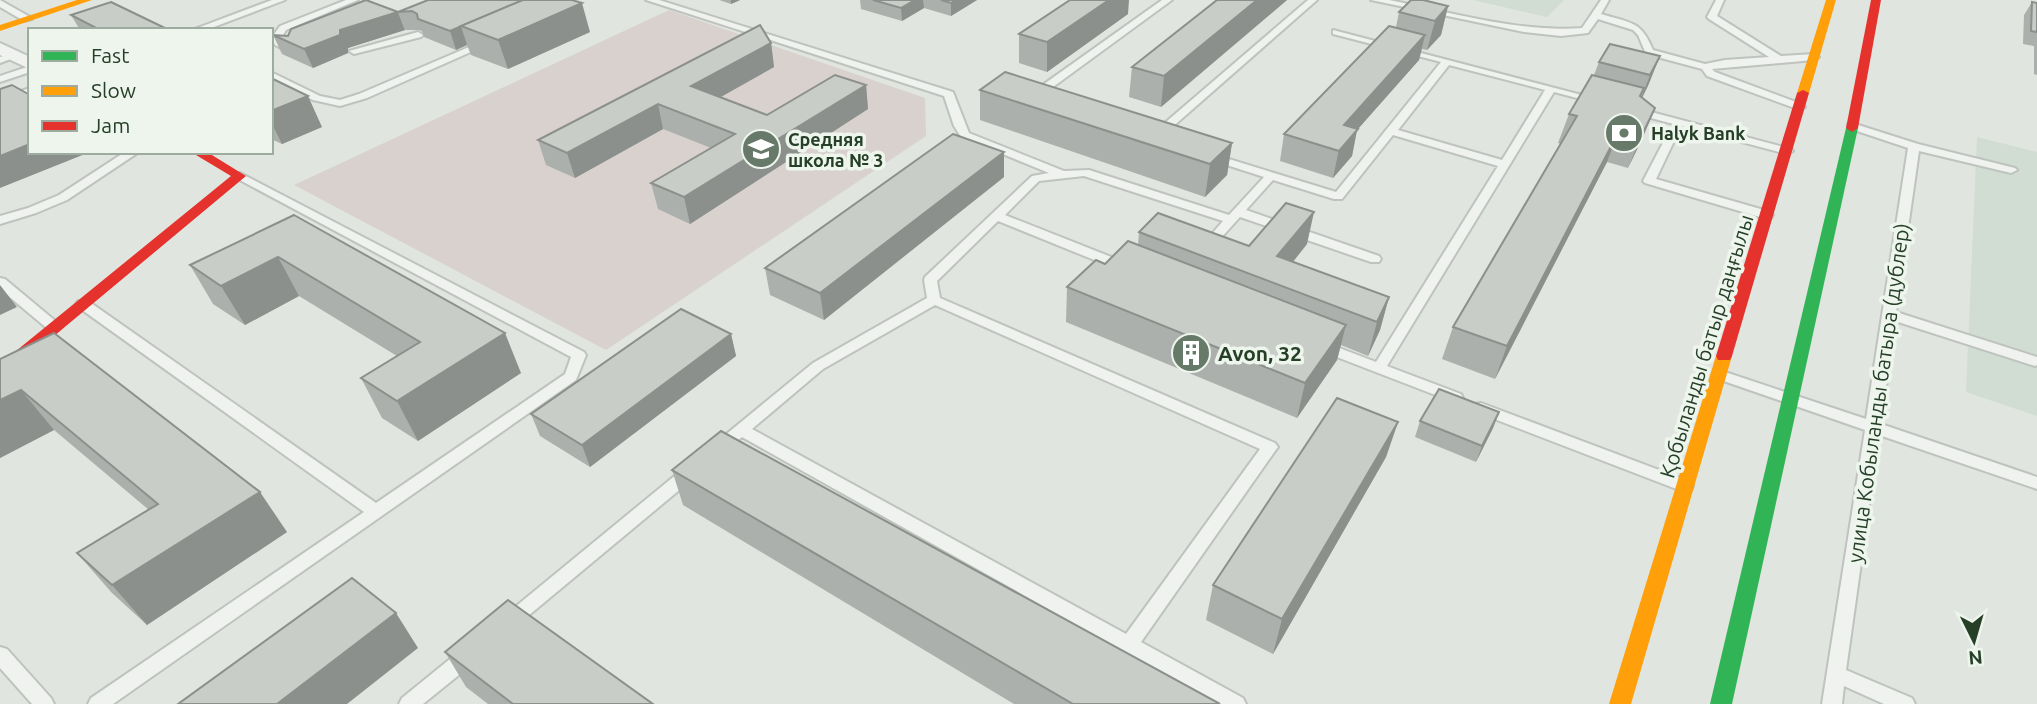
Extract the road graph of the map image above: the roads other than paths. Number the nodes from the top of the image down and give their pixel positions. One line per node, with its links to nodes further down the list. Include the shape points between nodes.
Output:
1 (87, 0): 14 (street)
2 (281, 0): 16 (lane)
3 (354, 0): 20 (lane, via 283,28 277,37 280,45)
4 (650, 0): 49 (lane, via 949,94 965,135)
5 (1168, 0): 32 (lane, via 1030,99)
6 (1313, 0): 40 (lane)
7 (1375, 0): 13 (lane, via 1561,33 1586,30)
8 (1605, 0): 13 (lane)
9 (1720, 0): 24 (lane, via 1712,17)
10 (1831, 0): 22 (street, Қобыланды батыр даңғылы)
11 (1876, 0): 36 (street)
12 (0, 3): 14 (lane)
13 (1596, 15): 26 (lane, via 1636,28 1649,52)
14 (26, 19): 15 (street)
15 (0, 28)
16 (203, 28)
17 (1336, 32): 25 (lane)
18 (418, 35): 21 (lane)
19 (500, 37): 27 (lane, via 340,103 317,98)
20 (294, 50)
21 (354, 51)
22 (1814, 57): 24 (lane); 35 (street, Қобыланды батыр даңғылы)
23 (15, 59): 28 (lane)
24 (1779, 59): 26 (lane)
25 (1447, 61): 29 (lane); 37 (lane)
26 (1705, 67): 35 (lane, via 1711,74)
27 (273, 76)
28 (0, 79)
29 (1551, 89): 33 (lane); 47 (lane)
30 (28, 92): 31 (lane)
31 (0, 102)
32 (1043, 103)
33 (1605, 103)
34 (1618, 106): 43 (lane)
35 (1800, 107): 43 (street, Қобыланды батыр даңғылы)
36 (1852, 126): 42 (lane); 69 (street)
37 (1390, 131): 47 (lane); 51 (lane, via 1338,197)
38 (1141, 134): 40 (lane)
39 (1671, 137): 52 (lane, via 1649,181)
40 (1153, 138): 41 (lane)
41 (1167, 142)
42 (1914, 146): 48 (lane); 62 (lane, улица Кобыланды батыра (дублер))
43 (1787, 151): 52 (street, Қобыланды батыр даңғылы)
44 (130, 154): 55 (lane, via 31,213)
45 (201, 154): 50 (street)
46 (1206, 155): 51 (lane)
47 (1504, 164): 66 (lane)
48 (2011, 170)
49 (1063, 175): 53 (lane, via 1036,178); 54 (lane, via 1085,172)
50 (240, 176): 61 (street); 74 (lane, via 579,355 571,376)
51 (1271, 176): 54 (lane)
52 (1768, 215): 68 (street, Қобыланды батыр даңғылы)
53 (997, 216): 58 (lane); 60 (lane, via 930,280)
54 (1236, 216): 56 (lane); 57 (lane)
55 (0, 220)
56 (1216, 236)
57 (1375, 259)
58 (1132, 270)
59 (0, 282): 63 (lane)
60 (934, 300): 71 (lane, via 818,366); 75 (lane, via 1270,447)
61 (83, 304): 63 (street); 74 (lane)
62 (1889, 314): 65 (lane); 70 (lane, улица Кобыланды батыра (дублер))
63 (54, 327): 67 (street)
64 (1301, 338): 66 (lane)
65 (2035, 361)
66 (1379, 368): 73 (lane)
67 (0, 372)
68 (1720, 374): 69 (lane); 73 (street, Қобыланды батыр даңғылы)
69 (1790, 398): 70 (lane); 83 (street)
70 (1873, 426): 72 (lane); 77 (lane, улица Кобыланды батыра (дублер))
71 (741, 430): 75 (lane); 80 (lane)
72 (2037, 483)
73 (1686, 486): 82 (street, Қобыланды батыр даңғылы)
74 (376, 512): 79 (lane)
75 (1129, 645): 81 (lane)
76 (0, 655): 78 (lane)
77 (1836, 674): 84 (lane, улица Кобыланды батыра (дублер)); 85 (lane)
78 (44, 704)
79 (97, 704)
80 (410, 704)
81 (1236, 704)
82 (1620, 704)
83 (1721, 704)
84 (1832, 704)
85 (1905, 704)

